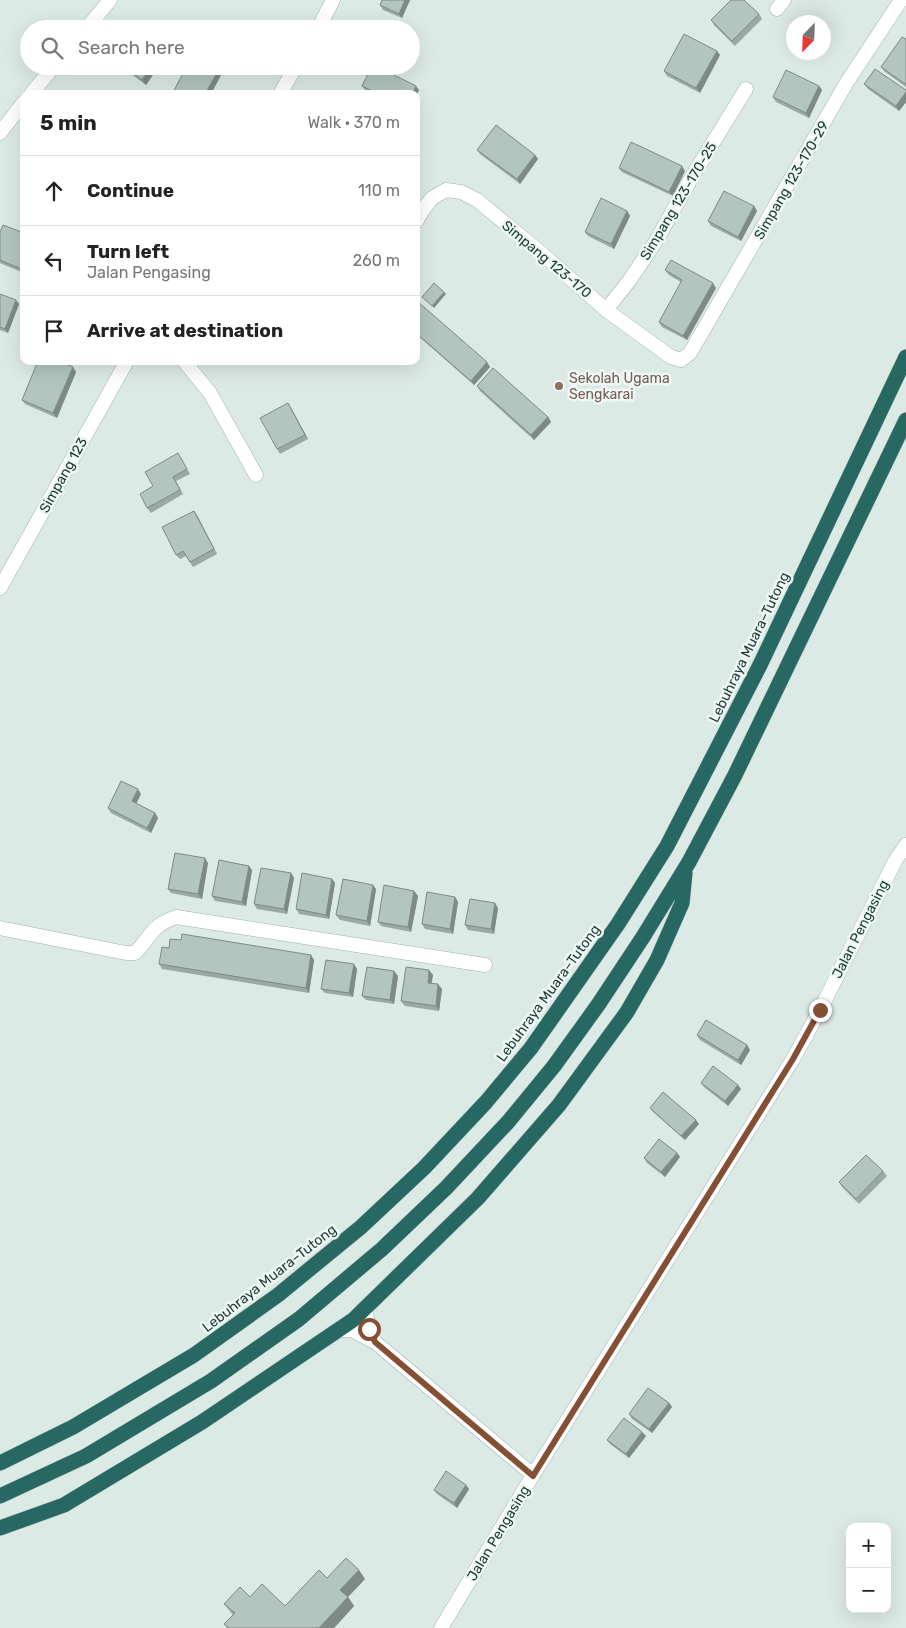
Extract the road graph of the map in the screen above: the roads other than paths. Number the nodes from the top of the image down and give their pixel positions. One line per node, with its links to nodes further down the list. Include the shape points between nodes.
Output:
1 (110, 0): 4 (street)
2 (333, 0): 5 (street)
3 (901, 0): 16 (street, Simpang 123-170-29, via 847,82 690,353)
4 (93, 20)
5 (323, 20)
6 (47, 75): 9 (street)
7 (291, 75): 10 (street)
8 (746, 89): 14 (street, Simpang 123-170-25, via 656,240)
9 (34, 90)
10 (282, 90)
11 (20, 107): 12 (street)
12 (0, 133)
13 (420, 216): 14 (street, Simpang 123-170, via 432,198 446,190 461,192 477,200)
14 (606, 310): 16 (street, Simpang 123-170, via 670,357)
15 (906, 357): 29 (highway, Lebuhraya Muara–Tutong, via 760,665 667,846 618,924 531,1048 424,1168 360,1227 278,1295 194,1356 73,1427)
16 (681, 360)
17 (125, 365): 21 (street, Simpang 123)
18 (187, 365): 20 (street, via 210,393)
19 (906, 420): 23 (highway, via 735,775)
20 (256, 475)
21 (0, 588)
22 (906, 845): 30 (street, Jalan Pengasing, via 793,1059)
23 (685, 869): 26 (highway, via 682,902 657,960 621,1020 559,1105 478,1198); 31 (highway, via 643,937 554,1066 508,1122 446,1188 382,1249 299,1319 211,1381 86,1456)
24 (0, 928): 25 (street, via 135,953 150,932 176,917)
25 (485, 965)
26 (366, 1308): 27 (highway); 28 (street)
27 (338, 1330): 28 (street, via 352,1330); 32 (highway, via 202,1422 64,1504)
28 (375, 1342): 30 (street)
29 (0, 1463)
30 (533, 1476): 33 (street, Jalan Pengasing)
31 (0, 1496)
32 (0, 1528)
33 (441, 1628)

